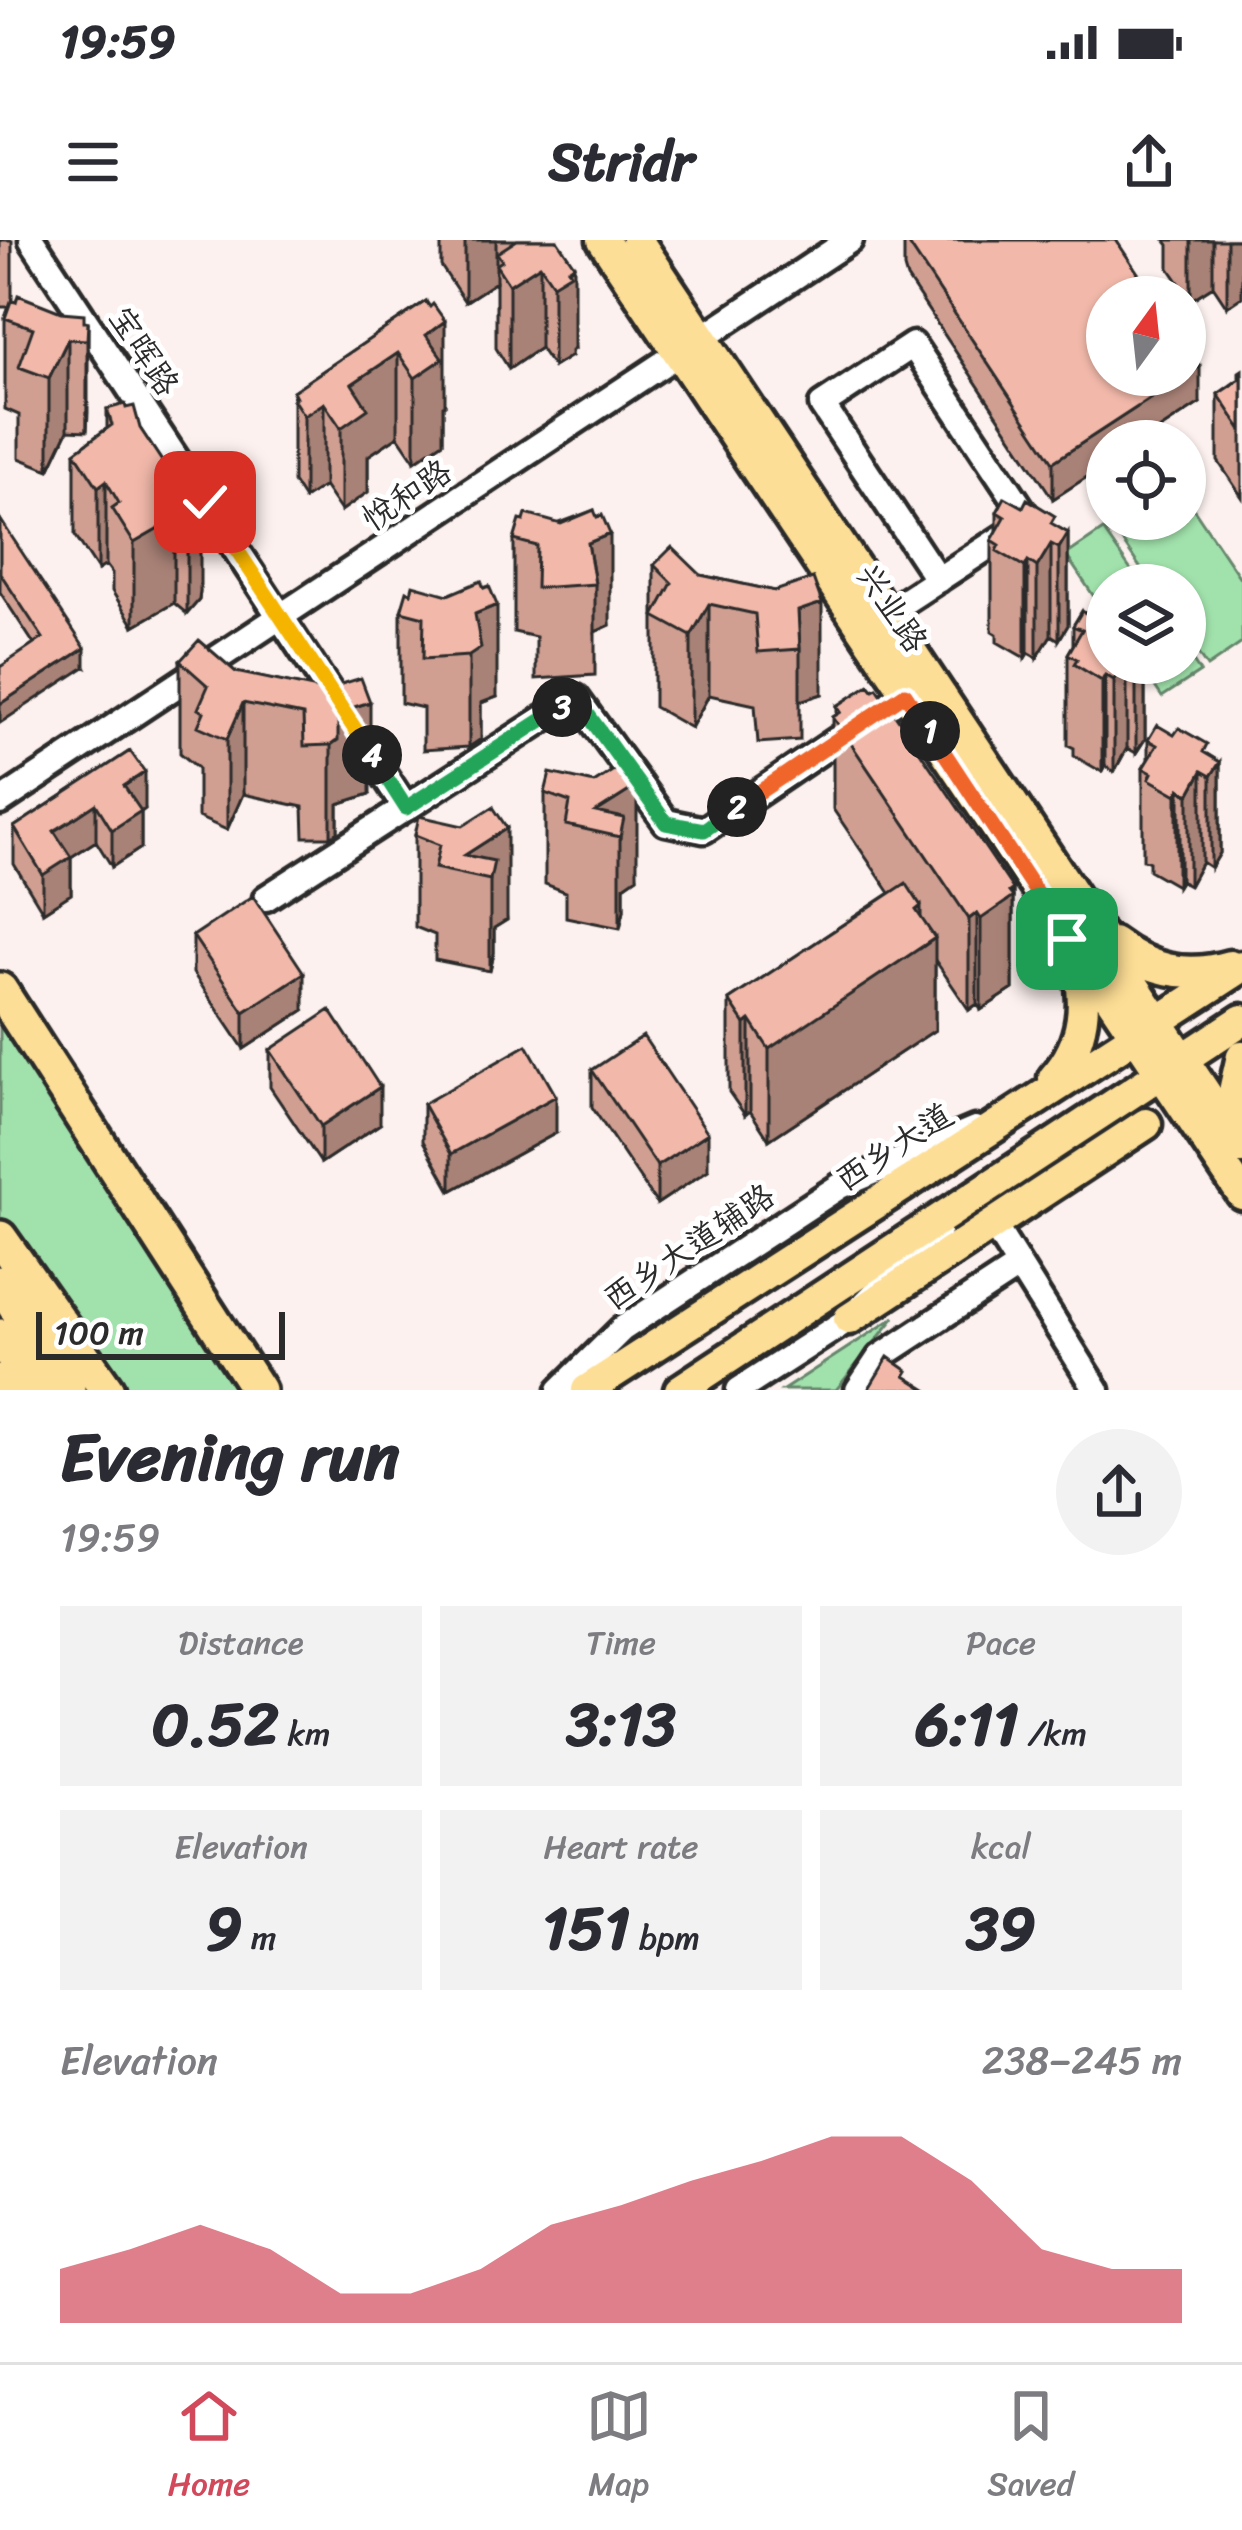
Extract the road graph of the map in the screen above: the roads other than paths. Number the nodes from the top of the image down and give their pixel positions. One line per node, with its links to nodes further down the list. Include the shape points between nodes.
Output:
1 (32, 240): 8 (street, 宝晖路)
2 (603, 240): 5 (main road, 兴业路)
3 (637, 240): 5 (main road, 兴业路)
4 (850, 240): 5 (street, 悦和路)
5 (691, 346): 7 (main road, 兴业路); 8 (street, 悦和路); 9 (main road, 兴业路)
6 (938, 580): 6 (street, via 1029,520 913,345 822,405); 7 (street)
7 (887, 613): 13 (main road, 兴业路)
8 (282, 618): 10 (street, 悦和路); 11 (street, 宝晖路)
9 (905, 694): 11 (street, via 704,830 666,823 576,698); 13 (main road, 兴业路)
10 (0, 802)
11 (406, 808): 12 (street)
12 (266, 898)
13 (1080, 931): 14 (main road, via 1169,971); 17 (main road, 兴业路); 20 (main road, via 1081,1027 1069,1057)
14 (1242, 965): 17 (main road, 西乡大道)
15 (0, 990): 38 (highway)
16 (1242, 1020): 18 (main road)
17 (1147, 1026): 18 (main road, 兴业路); 20 (main road, 西乡大道)
18 (1172, 1065): 23 (main road); 25 (main road, 兴业路)
19 (1240, 1066): 24 (main road, via 1235,1103)
20 (1034, 1099): 21 (main road, 西乡大道)
21 (1000, 1120): 39 (street, 西乡大道辅路, via 840,1186 622,1329); 40 (main road, 西乡大道)
22 (1146, 1124): 23 (main road); 25 (main road); 27 (main road)
23 (1060, 1137): 26 (main road)
24 (1242, 1137)
25 (1236, 1171)
26 (972, 1197): 31 (street); 41 (main road)
27 (993, 1224): 29 (street); 31 (main road)
28 (0, 1238): 37 (highway)
29 (1019, 1266): 43 (street); 44 (street)
30 (0, 1283): 36 (highway)
31 (849, 1318): 42 (street)
32 (0, 1336): 35 (highway)
33 (0, 1381): 34 (highway)
34 (6, 1390)
35 (34, 1390)
36 (68, 1390)
37 (107, 1390)
38 (258, 1390)
39 (560, 1390)
40 (586, 1390)
41 (680, 1390)
42 (740, 1390)
43 (858, 1390)
44 (1097, 1390)

